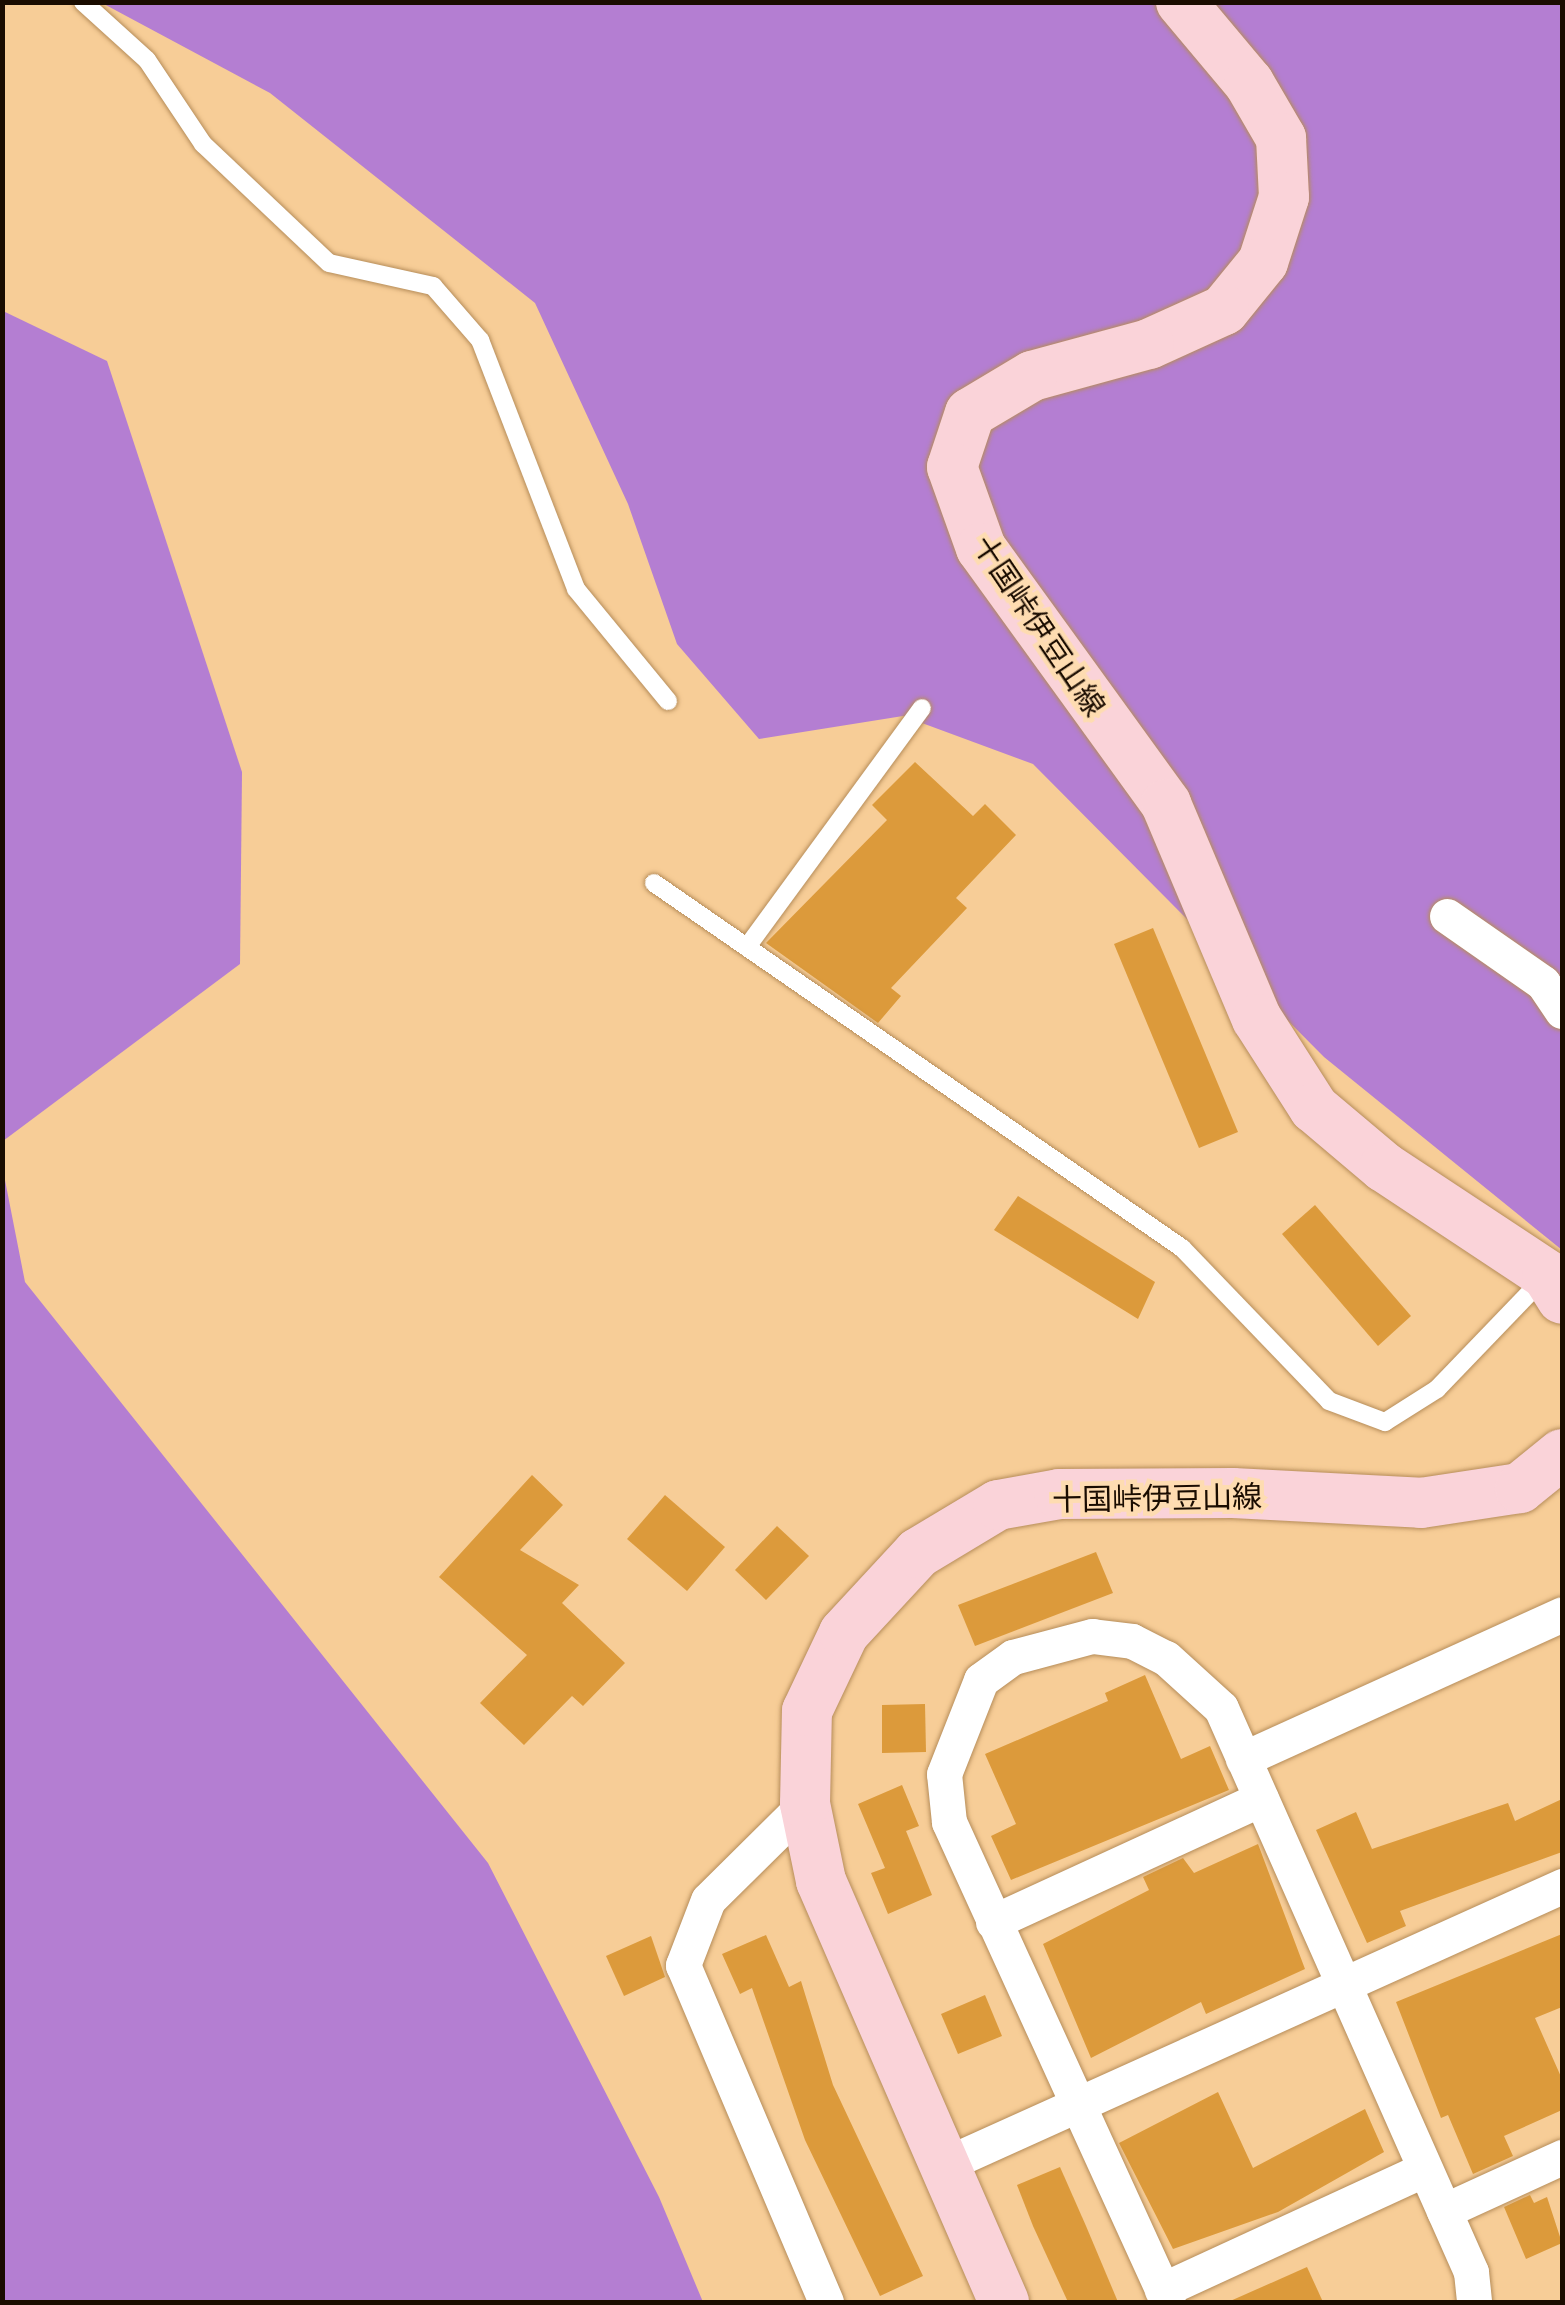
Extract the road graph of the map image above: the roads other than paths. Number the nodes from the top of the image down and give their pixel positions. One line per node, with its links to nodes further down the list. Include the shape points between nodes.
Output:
1 (84, 2): 3 (lane, via 147,60 203,144 328,263 432,286 480,340 576,589)
2 (1181, 2): 9 (main road, 十国峠伊豆山線, via 1249,83 1281,138 1284,197 1263,262 1224,310 1149,344 1032,376 970,414 952,467 980,548 1166,804 1257,1019 1314,1108 1384,1167)
3 (668, 702)
4 (922, 708): 7 (lane)
5 (654, 883): 7 (lane)
6 (1447, 916): 8 (street, via 1544,983)
7 (747, 948): 9 (lane, via 1182,1248 1330,1401 1385,1422 1437,1388)
8 (1562, 1011)
9 (1555, 1287)
10 (1562, 1454): 14 (main road, 十国峠伊豆山線, via 1520,1488 1421,1503 1214,1493 1059,1494 998,1504 918,1553 844,1633 808,1712)
11 (1562, 1614): 12 (street)
12 (1243, 1758): 13 (street); 16 (street, via 1221,1708 1198,1681 1132,1641 1092,1636 1012,1657 981,1680 959,1720 944,1774 948,1822)
13 (1261, 1799): 16 (street); 17 (street)
14 (805, 1804): 20 (main road, 十国峠伊豆山線, via 822,1881); 24 (street, via 708,1900 684,1965)
15 (1562, 1886): 17 (street)
16 (994, 1922): 18 (street)
17 (1343, 1984): 18 (street); 21 (street)
18 (1076, 2102): 20 (street); 23 (street)
19 (1562, 2158): 22 (street)
20 (948, 2163): 25 (main road, 十国峠伊豆山線)
21 (1425, 2168): 22 (street); 23 (street)
22 (1444, 2212): 26 (street, via 1470,2272)
23 (1165, 2296)
24 (826, 2302)
25 (1004, 2302)
26 (1474, 2302)

